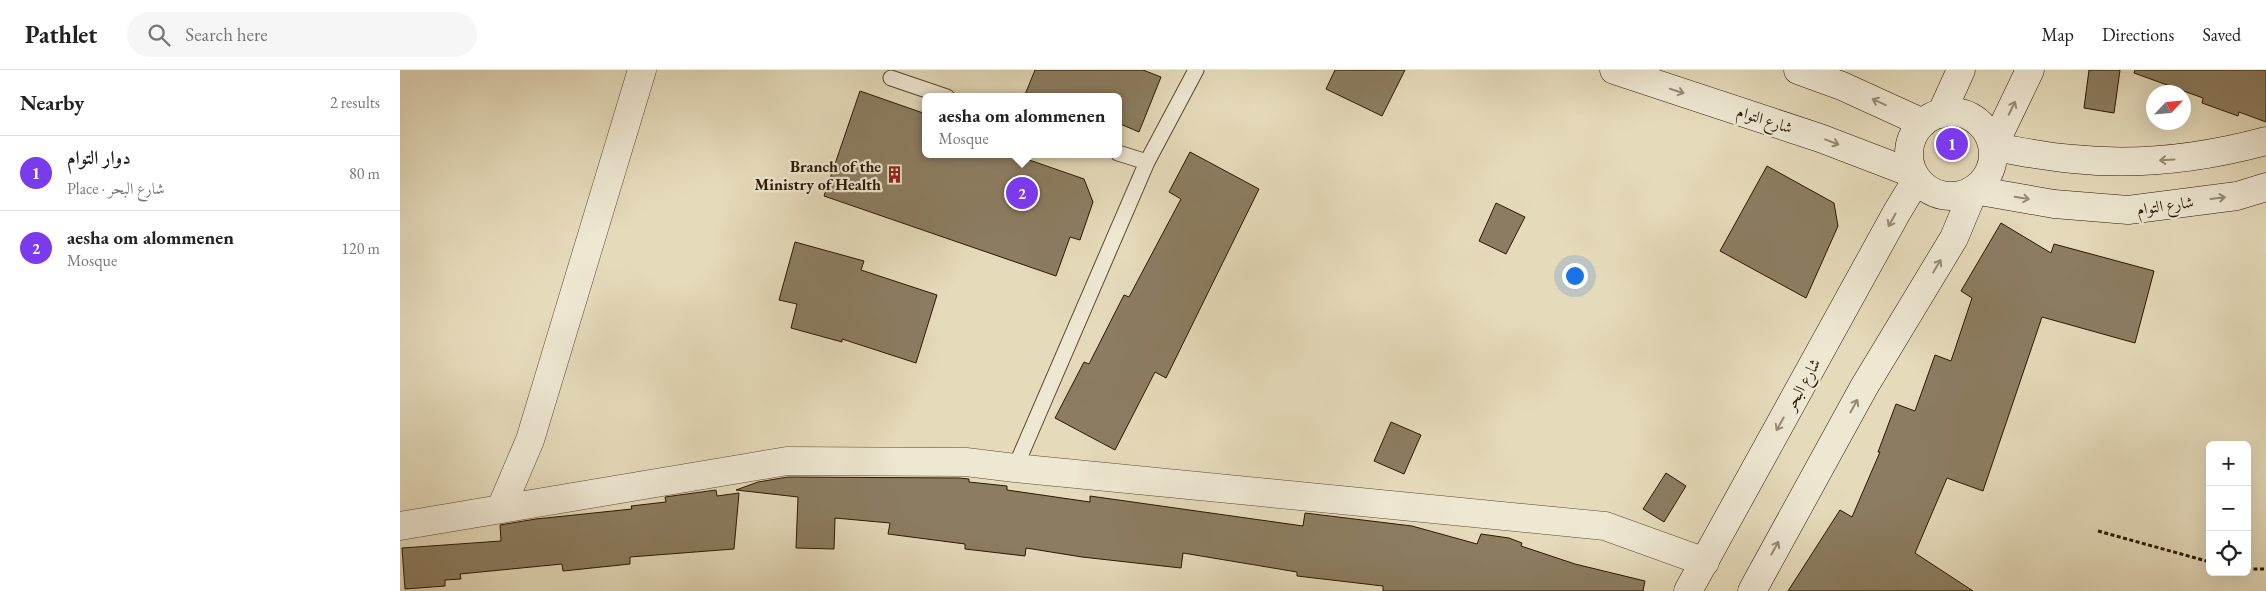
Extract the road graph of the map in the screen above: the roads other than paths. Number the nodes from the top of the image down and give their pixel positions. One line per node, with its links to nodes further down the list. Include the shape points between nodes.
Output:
1 (642, 70): 17 (main road, via 530,440)
2 (1196, 70): 13 (lane)
3 (1614, 70): 14 (main road, شارع التوام, one-way to 14, via 1820,138)
4 (1798, 70): 9 (main road, one-way to 4)
5 (1961, 70): 9 (main road)
6 (2030, 70): 11 (main road, one-way to 6)
7 (891, 78): 8 (lane)
8 (935, 93)
9 (1932, 118): 11 (main road, via 1952,112 1974,119 1983,126); 14 (main road, via 1914,136 1909,152)
10 (2266, 141): 11 (main road, one-way to 11, via 2223,153 2172,160 2107,162)
11 (1993, 147): 14 (main road, via 1989,174 1968,194 1940,195 1927,189)
12 (1122, 154): 13 (lane)
13 (1147, 162): 16 (lane)
14 (1916, 176): 19 (main road, شارع البحر, one-way to 19)
15 (2266, 187): 21 (main road, شارع التوام, one-way to 15, via 1864,387 1954,238 1974,190 2054,204 2128,210 2237,196)
16 (1015, 468): 17 (main road, via 966,462 787,461); 19 (main road, via 1605,526)
17 (502, 508): 18 (main road)
18 (400, 526)
19 (1705, 562): 20 (main road, شارع البحر)
20 (1688, 591)
21 (1752, 591)

